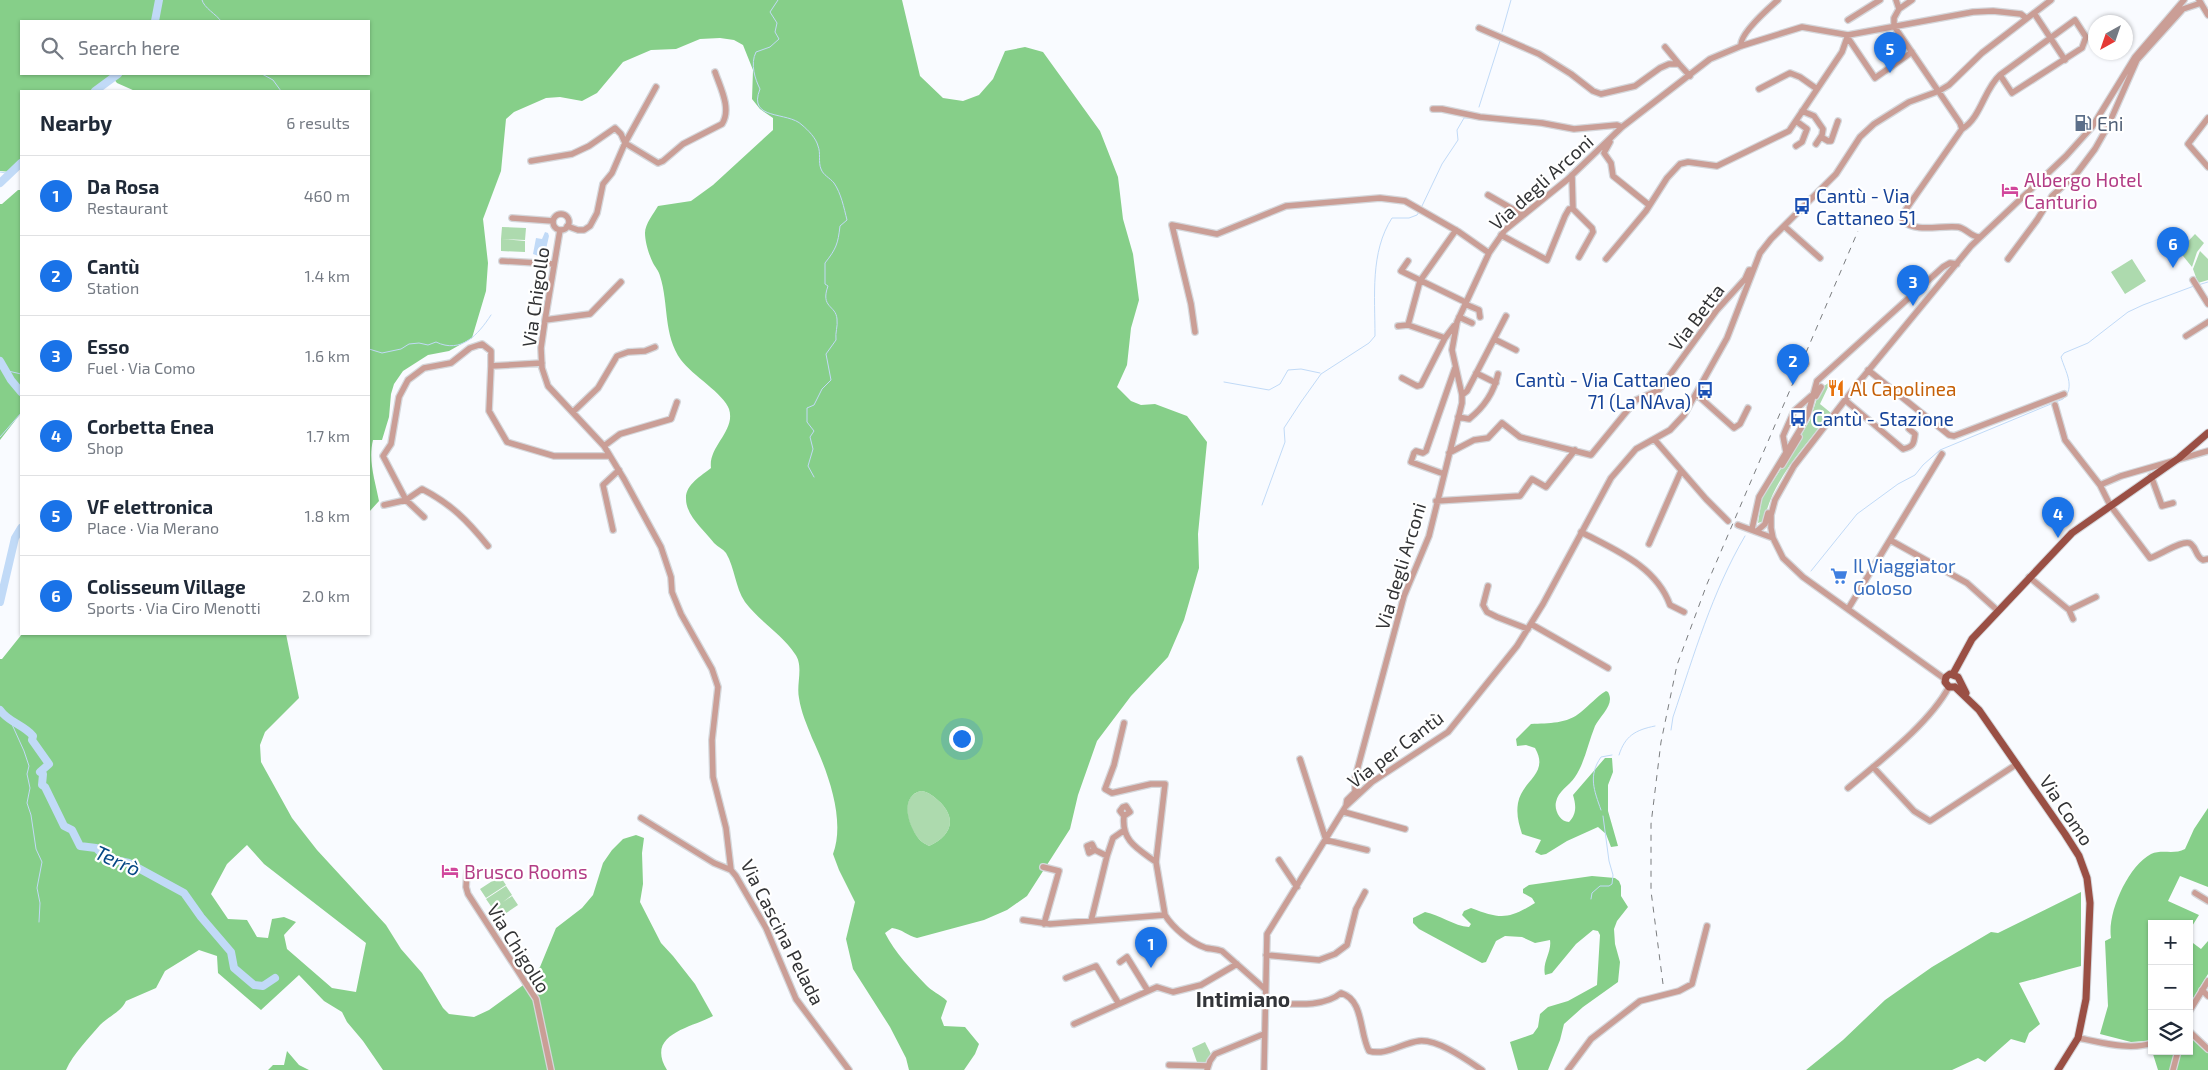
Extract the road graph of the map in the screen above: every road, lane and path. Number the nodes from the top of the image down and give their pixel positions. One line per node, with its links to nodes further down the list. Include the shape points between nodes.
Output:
1 (1778, 0): 17 (street, via 1741,40)
2 (1880, 0): 12 (street)
3 (1896, 0): 8 (street)
4 (1912, 0): 8 (street)
5 (2051, 0): 9 (street)
6 (2182, 0): 56 (street, via 2135,57 2088,132)
7 (2200, 2): 10 (street); 62 (street, via 2183,9 2137,60 2095,149 2077,173 2052,196)
8 (1899, 9): 13 (street)
9 (2034, 13): 11 (street); 16 (street)
10 (2208, 15)
11 (2026, 18): 13 (street, Via degli Arconi, via 2021,14 1982,11); 28 (street)
12 (1848, 20)
13 (1894, 26): 15 (street, Via degli Arconi); 19 (street)
14 (1480, 28): 21 (street, via 1539,54 1601,94 1635,86 1665,66)
15 (1848, 36): 17 (street, Via degli Arconi, via 1802,27); 19 (street, via 1875,78); 27 (street, via 1842,52)
16 (2050, 36): 20 (street); 20 (street, via 2076,20 2086,35 2082,48); 23 (street)
17 (1741, 46): 24 (street, Via degli Arconi, via 1714,57)
18 (1665, 47): 21 (street)
19 (1912, 52): 28 (street)
20 (2065, 60): 23 (street, via 2015,94)
21 (1679, 64): 24 (street)
22 (715, 72): 38 (street, via 725,106 722,124 683,144 658,163)
23 (2000, 75): 35 (street)
24 (1690, 76): 34 (street, Via degli Arconi)
25 (656, 87): 38 (street, Via Chigollo)
26 (1758, 89): 27 (street, via 1790,73)
27 (1817, 90): 30 (street)
28 (1939, 91): 35 (street); 51 (street, via 1908,102 1874,124 1860,137 1836,174)
29 (1433, 108): 34 (street, via 1574,129)
30 (1802, 112): 32 (street); 37 (street, via 1814,116 1819,122 1823,128)
31 (2208, 118): 42 (street, via 2188,144)
32 (1796, 121): 40 (street, via 1807,129 1802,142); 45 (street, via 1786,133 1717,166 1682,163 1667,178)
33 (1838, 121): 37 (street, via 1831,141)
34 (1622, 127): 36 (street, Via degli Arconi)
35 (1962, 129): 54 (street, via 1904,209 1902,218 1912,226 1959,227)
36 (1615, 134): 43 (street, Via degli Arconi); 45 (street, via 1604,153 1611,163 1613,176)
37 (1821, 137): 39 (street)
38 (625, 143): 41 (street, via 618,130 612,128 589,146 572,154); 50 (street, Via Chigollo, via 612,173 603,184 597,213 590,226 578,230)
39 (1816, 144)
40 (1796, 146)
41 (532, 161)
42 (2208, 167)
43 (1572, 176): 46 (street); 47 (street, Via degli Arconi)
44 (1488, 195): 47 (street)
45 (1649, 206): 61 (street)
46 (1573, 209): 55 (street, via 1569,209 1547,260); 59 (street, via 1593,232)
47 (1523, 215): 55 (street, Via degli Arconi)
48 (512, 218): 49 (street)
49 (553, 221): 50 (street, via 563,215 567,218); 52 (street, via 555,228)
50 (567, 226): 52 (street)
51 (1784, 226): 60 (street); 67 (street, via 1766,246)
52 (560, 230): 65 (street, Via Chigollo)
53 (1456, 230): 58 (street); 68 (street); 81 (street, via 1405,201 1380,198 1286,206 1217,234 1172,225)
54 (1967, 231): 56 (street); 57 (street)
55 (1501, 235): 58 (street, Via degli Arconi)
56 (1979, 237): 57 (street)
57 (1971, 246): 66 (street)
58 (1489, 253): 71 (street, Via degli Arconi)
59 (1579, 257)
60 (1820, 258)
61 (1606, 259)
62 (2008, 259)
63 (502, 260): 65 (street)
64 (1408, 260): 68 (street, via 1401,271)
65 (554, 264): 76 (street, Via Chigollo)
66 (1957, 264): 90 (street); 96 (street, via 1943,267 1825,373 1817,381)
67 (1753, 270): 97 (street, Via per Cantù, via 1727,338); 110 (street, Via Betta, via 1749,270 1717,310 1659,390 1636,400 1592,455)
68 (1420, 281): 71 (street); 79 (street)
69 (621, 282): 76 (street, via 590,314)
70 (2196, 284): 72 (street)
71 (1465, 303): 74 (street, via 1479,310); 75 (street, Via degli Arconi)
72 (2208, 304)
73 (1506, 316): 84 (street)
74 (1480, 317)
75 (1458, 319): 78 (street); 83 (street); 89 (street, Via degli Arconi, via 1452,350)
76 (545, 320): 88 (street, Via Chigollo)
77 (2208, 322): 82 (street)
78 (1472, 323)
79 (1408, 325): 80 (street); 83 (street)
80 (1398, 326)
81 (1195, 332)
82 (2186, 336)
83 (1445, 338): 93 (street, via 1421,385)
84 (1494, 339): 86 (street); 91 (street)
85 (655, 347): 104 (street, via 617,356 598,388)
86 (1516, 350)
87 (491, 366): 88 (street); 115 (street, via 489,411 507,442 554,456); 123 (street, Via Chigollo, via 491,351 482,344 470,348 451,363 424,368 408,380 399,397 391,444 383,456)
88 (542, 366): 104 (street, Via Cascina Pelada, via 548,386)
89 (1455, 368): 99 (street, Via degli Arconi); 120 (street, via 1426,451 1416,451 1411,462)
90 (1868, 370): 98 (street, via 1954,436); 100 (street)
91 (1476, 373): 94 (street); 99 (street)
92 (1498, 374): 94 (street)
93 (1402, 378)
94 (1496, 384): 105 (street, via 1469,419)
95 (1821, 387): 133 (street, via 1816,392 1810,416 1795,447 1762,495)
96 (1813, 393): 112 (street, via 1808,414); 112 (street, via 1794,411 1783,436)
97 (1696, 394): 103 (street, via 1734,428 1740,424); 108 (street, Via per Cantù, via 1680,420)
98 (2064, 394)
99 (1462, 395): 105 (street, Via degli Arconi)
100 (1844, 400): 106 (street, via 1903,449 1914,443 1915,434); 124 (street, via 1798,460)
101 (677, 402): 109 (street, via 671,420 620,434)
102 (2055, 405): 122 (street, via 2064,440)
103 (1748, 408)
104 (574, 411): 109 (street, Via Cascina Pelada)
105 (1458, 417): 113 (street, Via degli Arconi)
106 (1909, 429)
107 (2208, 433): 116 (main road)
108 (1654, 439): 119 (street); 134 (street, Via per Cantù, via 1636,449 1611,478)
109 (604, 446): 115 (street, Via Cascina Pelada)
110 (1575, 450): 113 (street, Via Betta, via 1520,438 1502,423 1488,438 1474,440); 125 (street, via 1546,487 1532,480 1520,496)
111 (2208, 451): 116 (street)
112 (1786, 452): 133 (street, via 1759,497)
113 (1449, 453): 120 (street, Via degli Arconi)
114 (1942, 454): 136 (street)
115 (610, 456): 117 (street, Via Cascina Pelada)
116 (2179, 458): 118 (street); 121 (main road)
117 (619, 470): 132 (street, via 603,485); 172 (street, Via Cascina Pelada, via 661,547 671,577 672,592 718,687 712,740 713,777 726,828)
118 (2141, 470): 121 (street); 122 (street)
119 (1681, 471): 130 (street); 137 (street)
120 (1444, 474): 125 (street, Via degli Arconi)
121 (2148, 478): 126 (street, via 2162,506); 128 (main road)
122 (2100, 485): 128 (street)
123 (406, 500): 127 (street); 129 (street); 138 (street, via 422,489 441,498 468,520)
124 (1775, 500): 133 (street, via 1765,524); 135 (street, via 1771,515)
125 (1436, 501): 155 (street, Via degli Arconi, via 1429,536 1404,596)
126 (2173, 503)
127 (384, 505)
128 (2110, 505): 139 (street, via 2150,558 2184,542 2190,542 2199,558); 140 (main road, via 2072,533)
129 (424, 518)
130 (1728, 521)
131 (1738, 525): 133 (street)
132 (613, 530)
133 (1754, 530): 135 (street, via 1766,530)
134 (1581, 532): 146 (street, via 1639,563 1666,593 1670,604); 148 (street, Via per Cantù)
135 (1772, 535): 143 (street, Via Como, via 1783,558 1792,568)
136 (1890, 540): 143 (street); 144 (street, via 1967,583)
137 (1649, 544)
138 (488, 546)
139 (2208, 558)
140 (2029, 577): 144 (main road); 145 (street)
141 (1488, 586): 148 (street, via 1483,605 1487,612)
142 (2096, 597): 145 (street)
143 (1848, 609): 150 (street, Via Como, via 1916,658)
144 (1998, 610): 150 (main road, via 1972,639)
145 (2069, 610): 147 (street)
146 (1684, 612)
147 (2073, 619)
148 (1530, 627): 149 (street); 156 (street, Via per Cantù, via 1448,732)
149 (1608, 668)
150 (1953, 680): 153 (main road, Via Como); 154 (street, via 1941,700 1903,741)
151 (1124, 723): 170 (street, via 1106,792 1165,784)
152 (1300, 759): 165 (street)
153 (2016, 764): 154 (street, via 1930,821 1914,811); 198 (main road, Via Como, via 2074,846 2088,885 2086,999)
154 (1873, 766): 158 (street)
155 (1355, 779): 157 (street, via 1360,786); 159 (street, Via degli Arconi)
156 (1372, 782): 157 (street); 159 (street, Via per Cantù)
157 (1364, 785): 159 (street)
158 (1848, 788)
159 (1356, 794): 160 (street, Via per Cantù, via 1347,800)
160 (1345, 809): 163 (street); 165 (street, Via per Cantù)
161 (1124, 816): 164 (street)
162 (641, 818): 172 (street)
163 (1405, 829)
164 (1123, 831): 168 (street, via 1113,838); 170 (street, via 1131,843)
165 (1326, 840): 167 (street); 174 (street, Via per Cantù)
166 (1095, 850): 168 (street)
167 (1367, 850)
168 (1107, 856): 180 (street)
169 (1279, 860): 174 (street)
170 (1156, 862): 178 (street)
171 (1042, 867): 181 (street, via 1059,871)
172 (731, 870): 205 (street, Via Cascina Pelada, via 766,928 796,999)
173 (468, 872): 204 (street, Via Chigollo, via 468,894 536,999)
174 (1296, 887): 183 (street, Via per Cantù, via 1267,934)
175 (1365, 892): 183 (street, via 1356,909 1347,945 1335,954 1319,960)
176 (2195, 893): 177 (street)
177 (2208, 901)
178 (1165, 915): 180 (street); 185 (street, via 1169,922 1196,942 1208,949 1222,951)
179 (1023, 920): 181 (street)
180 (1091, 921): 181 (street)
181 (1044, 924)
182 (1707, 926): 208 (street, via 1692,984 1679,992 1640,1001 1591,1039)
183 (1266, 954): 188 (street, Via per Cantù)
184 (1120, 962): 190 (street, via 1127,957)
185 (1237, 964): 188 (street); 190 (street, via 1201,985 1173,992 1157,987)
186 (1066, 978): 193 (street, via 1096,966)
187 (2208, 981): 189 (street)
188 (1265, 990): 192 (street, Via per Cantù)
189 (2202, 990): 191 (street); 194 (street)
190 (1148, 991): 193 (street)
191 (2208, 996)
192 (1265, 1002): 196 (street, Via per Cantù); 207 (street, via 1312,1003 1334,999 1341,993 1355,1002 1365,1044 1370,1051 1375,1053 1428,1041 1458,1054)
193 (1119, 1004): 195 (street)
194 (2190, 1010)
195 (1074, 1024)
196 (1264, 1034): 203 (street, via 1215,1054); 206 (street, Via per Cantù)
197 (2193, 1035): 200 (street)
198 (2078, 1038): 199 (street, via 2124,1046); 209 (main road, Via Como)
199 (2148, 1044)
200 (2208, 1049)
201 (2177, 1055): 210 (street)
202 (1169, 1065): 203 (street)
203 (1208, 1068)
204 (551, 1070)
205 (849, 1070)
206 (1264, 1070)
207 (1482, 1070)
208 (1568, 1070)
209 (2058, 1070)
210 (2172, 1070)

